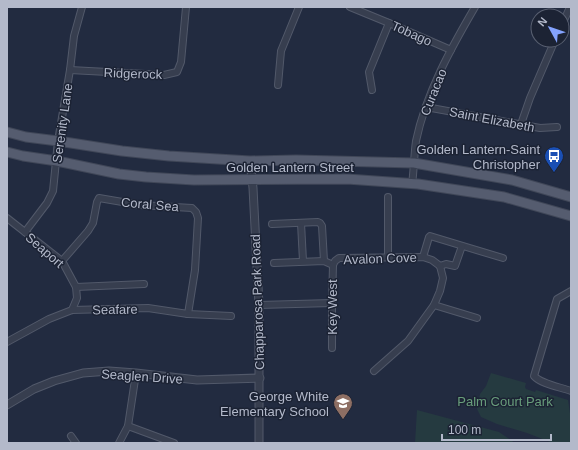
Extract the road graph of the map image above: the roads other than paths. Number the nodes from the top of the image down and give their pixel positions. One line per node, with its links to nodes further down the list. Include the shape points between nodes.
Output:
1 (82, 7): 9 (street, Serenity Lane, via 74,36)
2 (186, 7): 9 (street, Ridgerock, via 181,62 177,72 164,76)
3 (299, 7): 10 (street, via 281,51)
4 (350, 7): 6 (street, Tobago)
5 (475, 7): 8 (street, Curacao)
6 (389, 23): 8 (street, Tobago); 11 (street, via 369,72)
7 (552, 48): 13 (street)
8 (451, 50): 12 (street, Curacao)
9 (70, 70): 16 (street, Serenity Lane)
10 (278, 85)
11 (372, 90)
12 (426, 107): 13 (street, Saint Elizabeth); 20 (street, Curacao, via 416,142)
13 (521, 124): 14 (street, Saint Elizabeth, via 540,128)
14 (557, 127)
15 (7, 132): 16 (main road, Golden Lantern Street)
16 (58, 141): 18 (street, Serenity Lane); 19 (main road, Golden Lantern Street, via 169,156)
17 (7, 152): 18 (main road, Golden Lantern Street)
18 (57, 161): 21 (main road, Golden Lantern Street, via 126,175 194,180); 29 (street, Serenity Lane, via 52,191 47,203)
19 (250, 161): 20 (main road, Golden Lantern Street); 21 (street, Chapparosa Park Road)
20 (414, 163): 22 (street, Curacao); 24 (main road, Golden Lantern Street, via 512,180)
21 (252, 180): 22 (main road, Golden Lantern Street, via 347,179); 44 (street, Chapparosa Park Road)
22 (412, 184): 25 (main road, Golden Lantern Street, via 504,197)
23 (388, 197): 32 (street)
24 (571, 197)
25 (571, 216)
26 (7, 218): 29 (street, Seaport)
27 (301, 223): 28 (street); 34 (street); 35 (street, Key West, via 318,222 322,226)
28 (272, 224)
29 (25, 232): 36 (street, Seaport)
30 (462, 246): 31 (street, via 430,236); 33 (street); 39 (street, via 455,266)
31 (423, 257): 32 (street, Avalon Cove); 39 (street, Avalon Cove)
32 (388, 258): 38 (street, Avalon Cove, via 339,258)
33 (503, 258)
34 (303, 261): 35 (street, Avalon Cove); 37 (street, Avalon Cove)
35 (324, 261): 38 (street, Avalon Cove)
36 (62, 262): 41 (street, Seaport); 47 (street, Coral Sea, via 93,223 99,198 140,205 192,208 198,218 195,270)
37 (274, 263)
38 (333, 265): 43 (street, Key West)
39 (440, 266): 45 (street, via 443,278)
40 (144, 284): 41 (street)
41 (76, 286): 46 (street, via 77,298)
42 (571, 291): 55 (street, via 557,299 534,376)
43 (332, 303): 44 (street); 51 (street, Key West)
44 (259, 305): 54 (street, Chapparosa Park Road)
45 (434, 305): 49 (street); 52 (street, via 408,341)
46 (72, 310): 47 (street, Seafare, via 148,308); 50 (street, Seafare, via 49,319)
47 (188, 314): 48 (street, Seafare)
48 (231, 316)
49 (477, 318)
50 (7, 342)
51 (332, 348)
52 (374, 371)
53 (136, 373): 54 (street, Seaglen Drive, via 197,380); 56 (street, Seaglen Drive, via 83,373 34,389); 57 (street)
54 (260, 378): 62 (street, Chapparosa Park Road)
55 (571, 391)
56 (7, 405)
57 (128, 426): 60 (street); 61 (street)
58 (71, 436): 59 (street)
59 (76, 443)
60 (119, 443)
61 (174, 443)
62 (260, 443)

